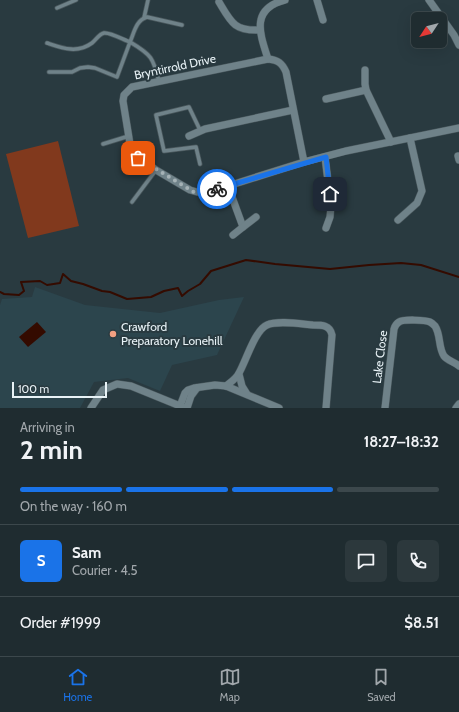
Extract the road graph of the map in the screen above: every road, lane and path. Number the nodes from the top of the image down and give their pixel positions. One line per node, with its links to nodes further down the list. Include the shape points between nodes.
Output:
1 (76, 0): 8 (lane)
2 (148, 0): 9 (lane)
3 (284, 0): 6 (street)
4 (317, 0): 10 (street)
5 (429, 0): 15 (street)
6 (276, 1): 12 (street, via 262,16)
7 (220, 2): 12 (street, via 234,25 248,30)
8 (57, 8)
9 (144, 18): 11 (lane); 13 (lane, via 138,24)
10 (323, 20)
11 (182, 25)
12 (259, 30): 16 (street)
13 (130, 42): 14 (lane, via 106,33 88,46 74,50); 18 (lane, via 117,76 88,67 72,72); 19 (lane, via 151,57)
14 (47, 43)
15 (459, 45)
16 (268, 59): 19 (street, Bryntirrold Drive); 22 (street, via 280,62 286,72)
17 (364, 70): 20 (street)
18 (49, 72)
19 (160, 81): 25 (street, Bryntirrold Drive, via 132,87 124,96)
20 (366, 90): 21 (street); 28 (street)
21 (326, 99)
22 (293, 110): 24 (street); 31 (street)
23 (459, 128): 27 (street, Bryntirrold Drive)
24 (200, 130): 26 (street); 32 (lane, via 189,107 156,115 164,151 196,147)
25 (129, 136): 29 (lane); 33 (street, Bryntirrold Drive, via 135,154)
26 (189, 136)
27 (410, 138): 28 (street, Bryntirrold Drive); 37 (street, via 422,191 417,203)
28 (391, 142): 30 (street, Bryntirrold Drive)
29 (103, 144)
30 (326, 157): 31 (street, Bryntirrold Drive); 39 (street, via 331,206)
31 (304, 162): 34 (street, Bryntirrold Drive)
32 (200, 164)
33 (156, 170): 34 (street, Bryntirrold Drive, via 194,192); 35 (lane)
34 (228, 186): 38 (street)
35 (132, 202)
36 (256, 217): 38 (street)
37 (398, 220)
38 (243, 227): 40 (street)
39 (326, 228)
40 (233, 235)
41 (458, 364): 50 (street, Lake Close, via 443,354 435,327 429,322 398,322 394,329)
42 (239, 374): 43 (street); 44 (street); 49 (street, via 265,326 286,323 326,326 332,335)
43 (226, 386): 44 (street); 46 (street, via 215,385 186,392)
44 (247, 394): 48 (street)
45 (459, 404): 51 (street)
46 (184, 407): 47 (street, via 130,386 117,384 103,390)
47 (91, 408)
48 (279, 408)
49 (326, 408)
50 (386, 408)
51 (456, 408)

